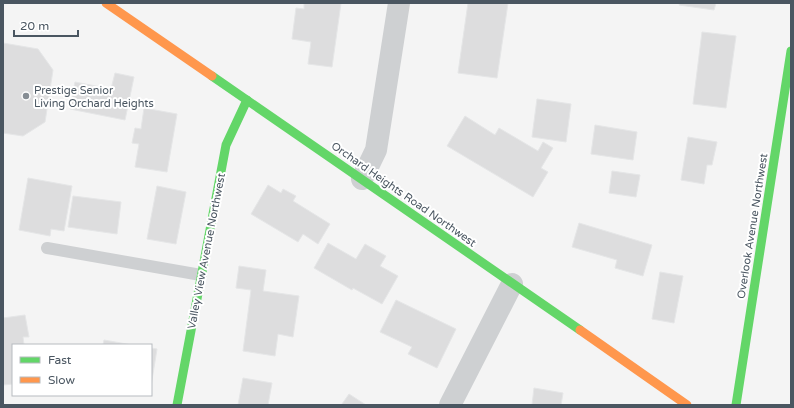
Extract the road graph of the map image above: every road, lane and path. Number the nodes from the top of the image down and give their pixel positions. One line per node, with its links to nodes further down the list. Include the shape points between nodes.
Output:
1 (106, 3): 4 (main road, Orchard Heights Road Northwest)
2 (399, 3): 5 (street, via 376,150)
3 (791, 51): 12 (main road, Overlook Avenue Northwest)
4 (247, 100): 5 (main road, Orchard Heights Road Northwest); 7 (main road, Valley View Avenue Northwest, via 226,145)
5 (362, 178): 8 (main road, Orchard Heights Road Northwest)
6 (47, 248): 7 (lane)
7 (202, 275): 9 (main road, Valley View Avenue Northwest)
8 (512, 284): 10 (street); 11 (main road, Orchard Heights Road Northwest)
9 (177, 405)
10 (450, 405)
11 (687, 405)
12 (736, 405)

